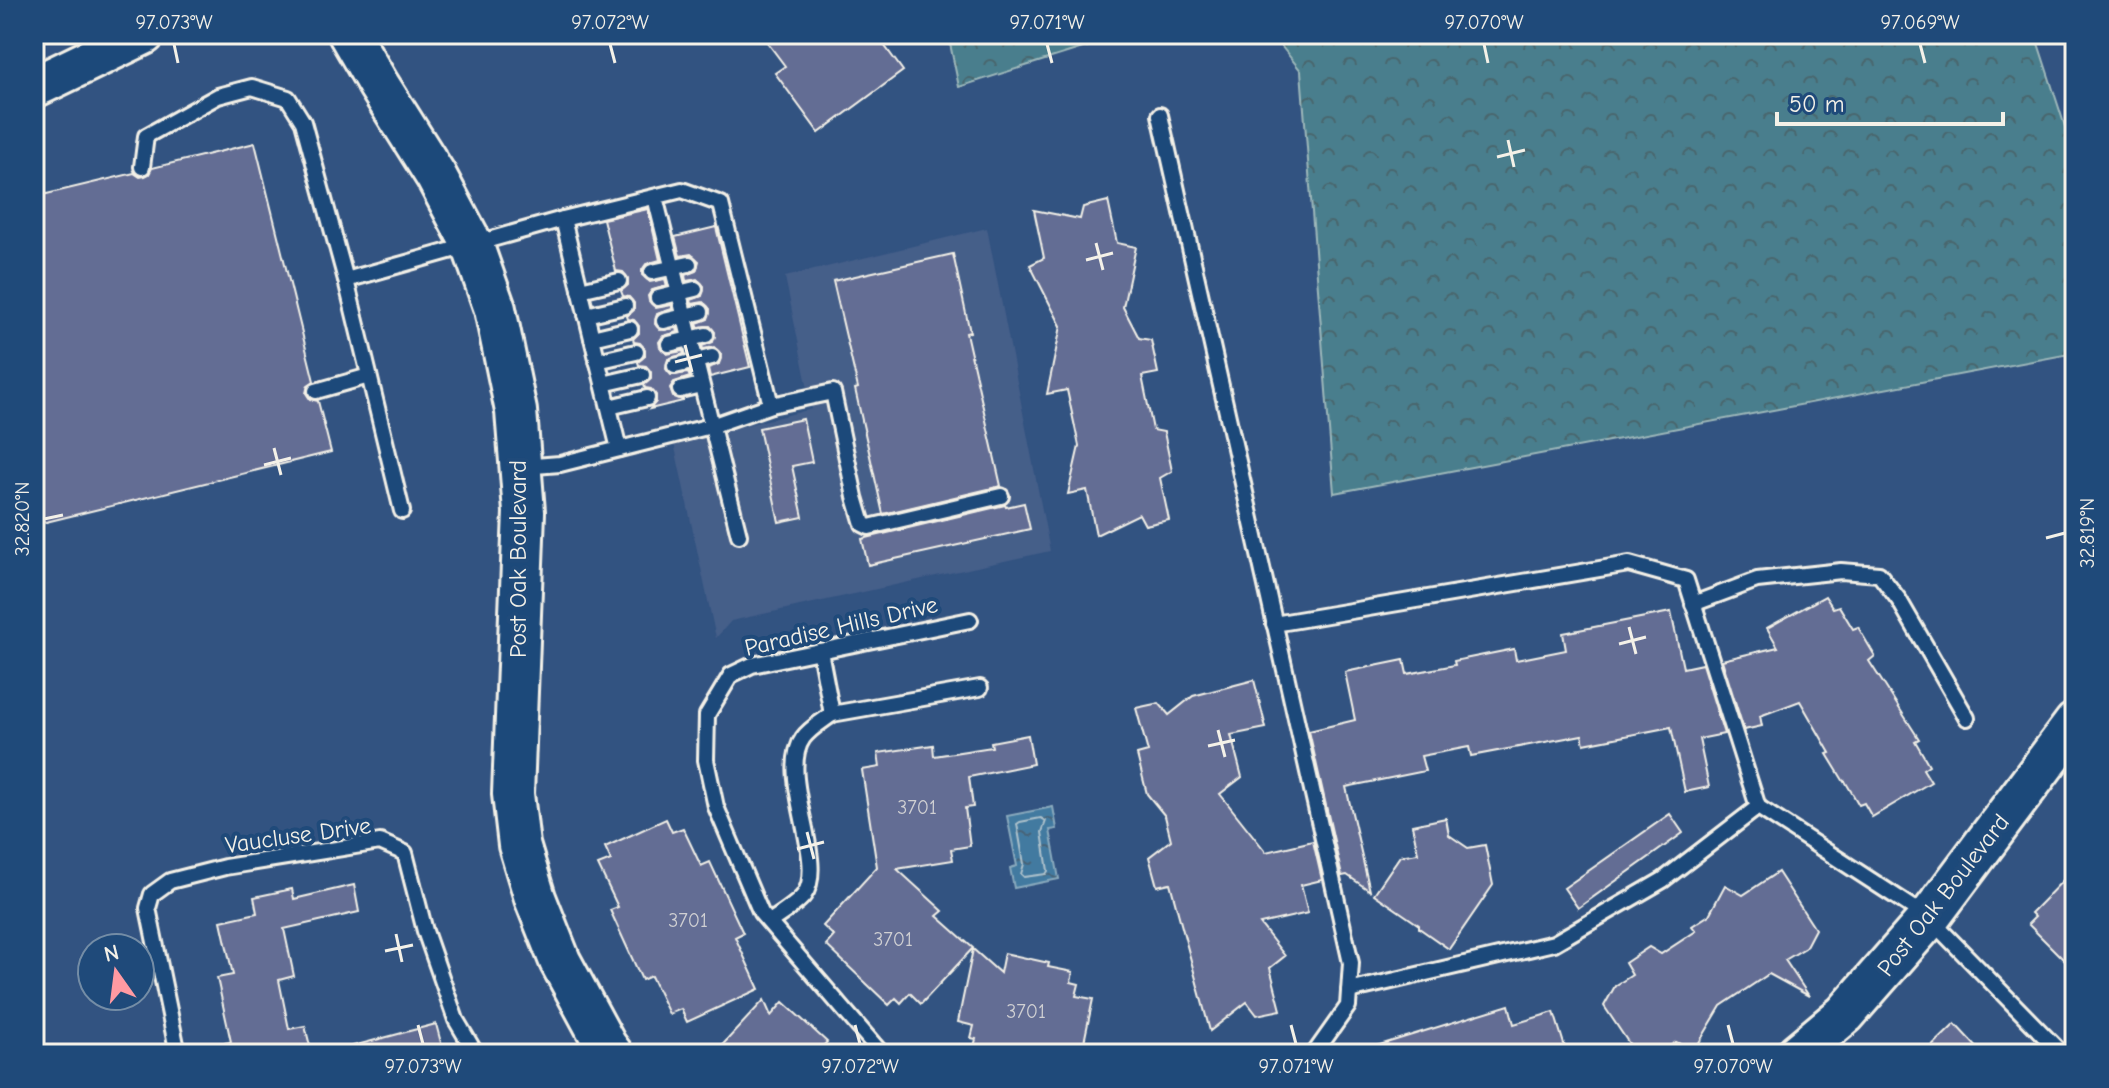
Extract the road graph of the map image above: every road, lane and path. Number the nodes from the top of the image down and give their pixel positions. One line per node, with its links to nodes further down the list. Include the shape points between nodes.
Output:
1 (144, 34): 3 (street)
2 (349, 34): 8 (street, Post Oak Boulevard)
3 (34, 87)
4 (1160, 115): 50 (lane)
5 (142, 167): 12 (lane, via 146,136 218,96 252,87 288,98 303,122)
6 (655, 197): 7 (lane); 10 (lane); 40 (lane, via 682,190 721,204 745,325)
7 (563, 219): 8 (lane); 15 (lane)
8 (472, 244): 12 (lane); 44 (street, Post Oak Boulevard, via 495,309 516,411)
9 (689, 264): 10 (lane)
10 (672, 267): 11 (lane); 16 (lane)
11 (652, 272)
12 (346, 280): 34 (lane)
13 (619, 281): 15 (lane)
14 (695, 289): 16 (lane)
15 (580, 290): 20 (lane)
16 (678, 293): 17 (lane); 21 (lane)
17 (658, 298)
18 (625, 306): 20 (lane)
19 (701, 312): 21 (lane)
20 (586, 315): 25 (lane)
21 (684, 316): 22 (lane); 26 (lane)
22 (664, 321)
23 (630, 329): 25 (lane)
24 (706, 335): 26 (lane)
25 (592, 338): 30 (lane)
26 (689, 339): 27 (lane); 31 (lane)
27 (669, 344)
28 (636, 352): 30 (lane)
29 (712, 357): 31 (lane)
30 (597, 361): 35 (lane)
31 (695, 361): 32 (lane); 36 (lane)
32 (675, 366)
33 (642, 375): 35 (lane)
34 (369, 376): 38 (lane); 46 (lane)
35 (603, 384): 41 (lane)
36 (701, 385): 37 (lane); 42 (lane)
37 (680, 390)
38 (316, 391)
39 (647, 398): 41 (lane)
40 (771, 405): 42 (lane); 45 (lane, via 833,392 855,497 863,524 869,527)
41 (609, 407): 43 (lane)
42 (711, 426): 43 (lane); 47 (lane)
43 (619, 449): 44 (lane, via 560,464)
44 (521, 467): 62 (street, Post Oak Boulevard, via 524,512 513,794 519,845 560,961)
45 (1001, 496)
46 (402, 511)
47 (739, 535)
48 (1693, 604): 50 (lane, via 1686,580 1629,564); 54 (lane, via 1757,580 1841,571 1879,574); 56 (lane)
49 (970, 620): 51 (lane, Paradise Hills Drive)
50 (1274, 624): 59 (lane, via 1351,963)
51 (820, 651): 53 (lane); 58 (lane, Paradise Hills Drive, via 752,665 731,675 707,715 706,760 716,807 761,913)
52 (980, 688): 53 (lane)
53 (832, 714): 58 (lane, via 804,736 795,753 811,875 805,895)
54 (1967, 718)
55 (2075, 723): 57 (street, Post Oak Boulevard)
56 (1758, 807): 57 (lane); 59 (lane, via 1663,880 1554,943)
57 (1929, 918): 65 (street, Post Oak Boulevard, via 1845,1014); 66 (lane)
58 (770, 922): 63 (lane, Paradise Hills Drive)
59 (1349, 991): 64 (lane, via 1348,1006)
60 (178, 1054): 61 (lane, Vaucluse Drive, via 148,908 152,894 170,881 225,867 380,842 405,853 456,1020)
61 (476, 1054)
62 (612, 1054)
63 (882, 1054)
64 (1314, 1054)
65 (1797, 1054)
66 (2062, 1054)

